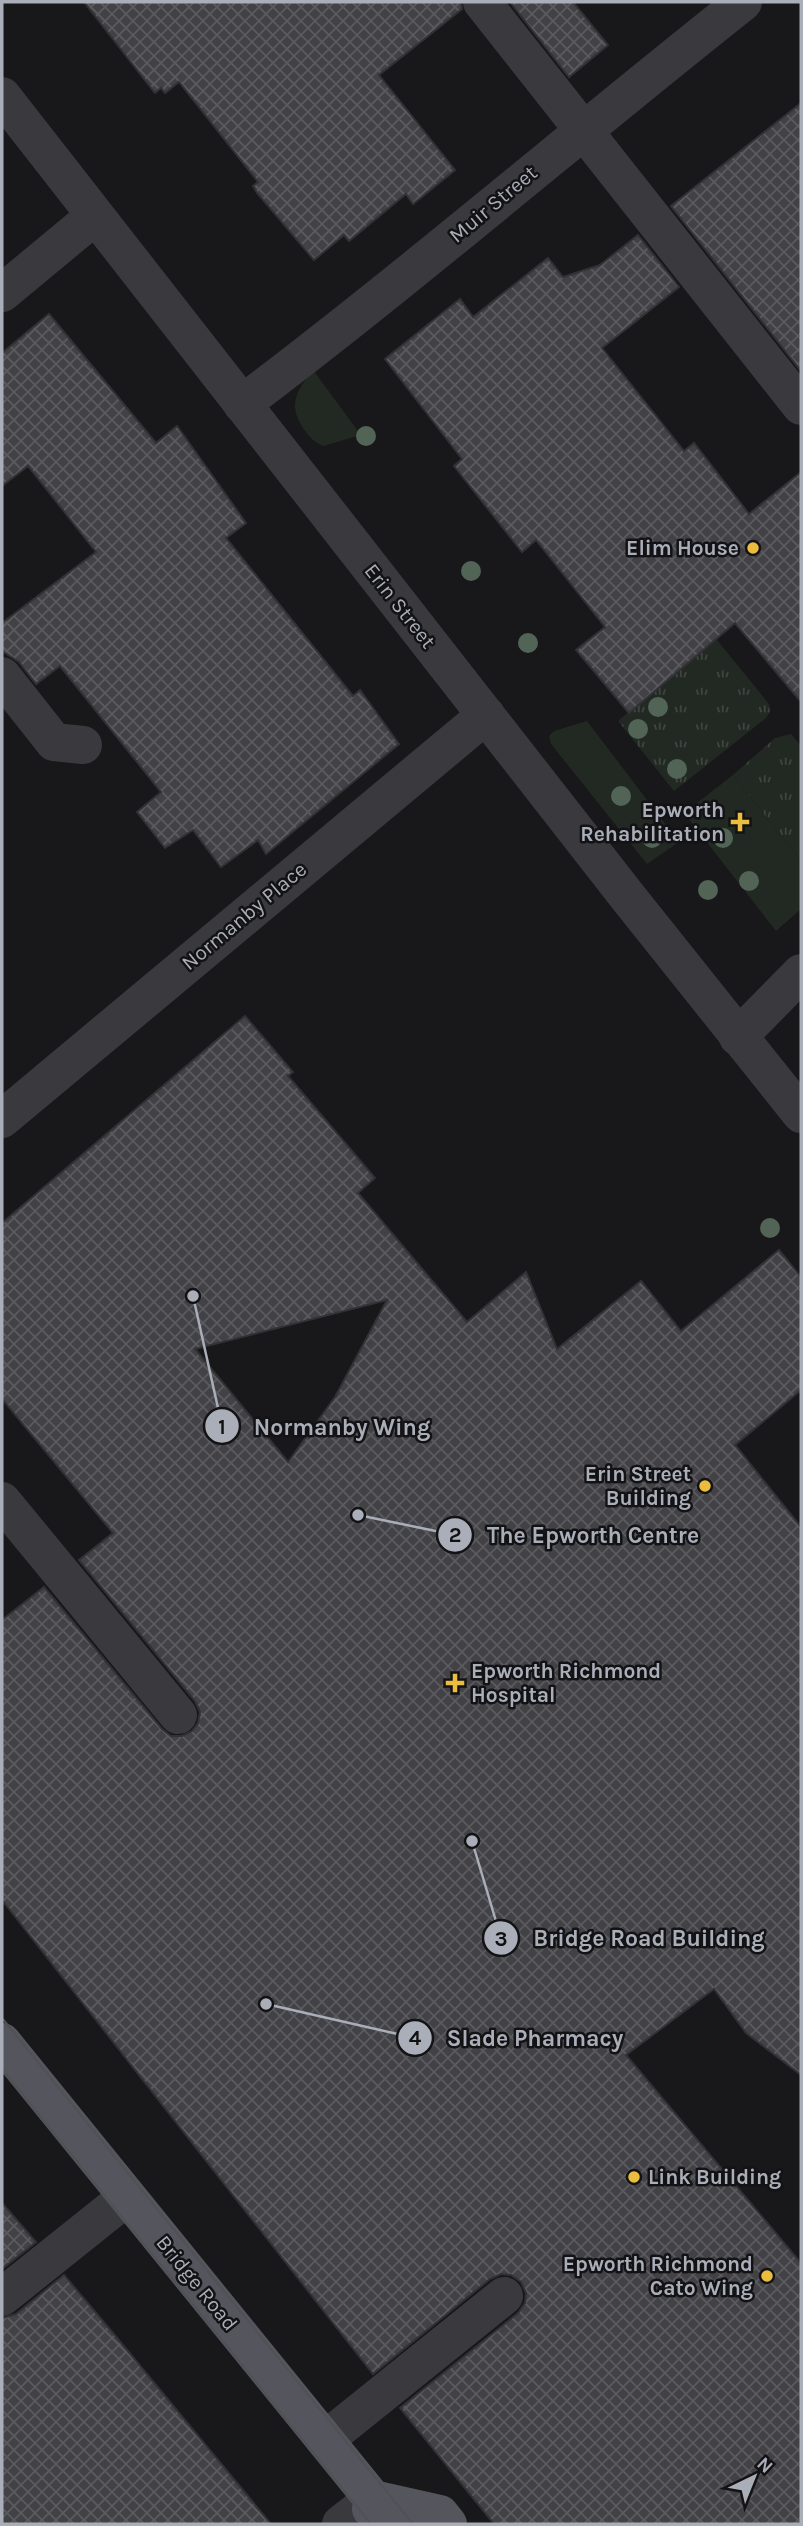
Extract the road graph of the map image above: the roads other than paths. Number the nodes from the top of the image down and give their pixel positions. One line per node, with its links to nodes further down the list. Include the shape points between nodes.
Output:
1 (482, 2): 4 (street)
2 (743, 2): 4 (street, Muir Street)
3 (2, 96): 5 (street, Erin Street)
4 (583, 130): 7 (street, Muir Street, via 342,329); 8 (street)
5 (95, 216): 6 (street); 7 (street, Erin Street)
6 (2, 293)
7 (242, 404): 10 (street, Erin Street)
8 (801, 406)
9 (7, 695): 11 (street, via 54,742)
10 (486, 715): 13 (street, Erin Street); 15 (street, Normanby Place)
11 (83, 746)
12 (801, 974): 13 (street)
13 (738, 1037): 14 (street, Erin Street)
14 (801, 1114)
15 (2, 1118)
16 (2, 1501): 17 (street)
17 (178, 1715)
18 (2, 2042): 19 (main road, Bridge Road)
19 (127, 2197): 21 (street); 22 (main road, Bridge Road)
20 (504, 2295): 22 (street)
21 (2, 2297)
22 (325, 2440): 23 (main road, Bridge Road)
23 (378, 2516): 24 (street); 25 (main road, via 440,2514)
24 (341, 2524)
25 (448, 2524)

